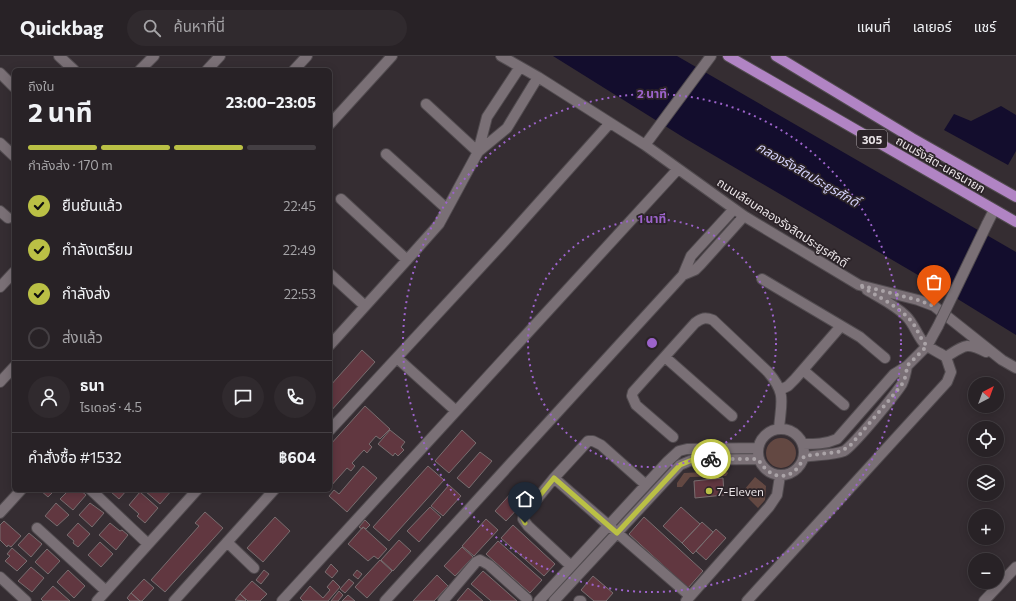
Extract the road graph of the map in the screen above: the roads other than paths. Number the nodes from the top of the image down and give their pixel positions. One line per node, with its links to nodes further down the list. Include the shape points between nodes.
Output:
1 (59, 56): 11 (street)
2 (154, 56): 12 (street)
3 (220, 56): 13 (street)
4 (307, 56): 14 (street)
5 (392, 56): 19 (street)
6 (500, 56): 10 (street, ถนนเลียบคลองรังสิตประยูรศักดิ์)
7 (728, 56): 31 (main road, ถนนรังสิต-นครนายก / 305)
8 (776, 56): 27 (main road, ถนนรังสิต-นครนายก / 305)
9 (708, 60): 22 (street)
10 (520, 67): 16 (street, ถนนเลียบคลองรังสิตประยูรศักดิ์); 23 (street, via 487,117)
11 (72, 68)
12 (142, 68)
13 (209, 68)
14 (296, 68)
15 (0, 73): 17 (street)
16 (538, 77): 20 (street, ถนนเลียบคลองรังสิตประยูรศักดิ์); 23 (street, via 507,128)
17 (12, 84)
18 (426, 104): 23 (street)
19 (332, 122)
20 (610, 123): 22 (street, ถนนเลียบคลองรังสิตประยูรศักดิ์); 49 (street)
21 (0, 143): 24 (street)
22 (646, 145): 26 (street, ถนนเลียบคลองรังสิตประยูรศักดิ์)
23 (478, 152): 29 (street)
24 (12, 154)
25 (386, 154): 29 (street)
26 (678, 169): 30 (street, ถนนเลียบคลองรังสิตประยูรศักดิ์); 59 (street)
27 (1016, 197)
28 (341, 199): 36 (street)
29 (447, 209): 36 (street, via 439,224)
30 (734, 209): 33 (street, ถนนเลียบคลองรังสิตประยูรศักดิ์); 39 (street, via 691,256)
31 (994, 210): 35 (main road, ถนนรังสิต-นครนายก / 305); 46 (street, bridge)
32 (0, 211): 34 (street)
33 (744, 216): 39 (street, via 695,270); 41 (street, ถนนเลียบคลองรังสิตประยูรศักดิ์)
34 (8, 218)
35 (1016, 222)
36 (408, 260): 43 (street)
37 (12, 274): 42 (street)
38 (332, 276): 43 (street)
39 (683, 276): 93 (street)
40 (762, 279): 44 (street)
41 (859, 285): 46 (street, via 905,315); 51 (street, ถนนเลียบคลองรังสิตประยูรศักดิ์, via 934,306)
42 (0, 287)
43 (365, 306): 45 (street)
44 (841, 326): 50 (street, via 860,337); 55 (street)
45 (332, 343)
46 (927, 346): 48 (street); 52 (street)
47 (665, 357): 57 (street, via 695,323 706,317 713,320 768,372); 60 (street); 63 (street, via 632,396 636,405)
48 (946, 357): 51 (street, via 968,345); 96 (street, via 950,372 947,382)
49 (397, 358): 59 (street); 61 (street)
50 (885, 358)
51 (1002, 360): 53 (street, ถนนเลียบคลองรังสิตประยูรศักดิ์)
52 (907, 366): 64 (street, via 894,374 837,439 831,442); 66 (street, via 903,383 849,447 838,452)
53 (1016, 368)
54 (12, 369): 56 (street)
55 (803, 370): 57 (street, via 788,386); 58 (street)
56 (0, 382)
57 (780, 390): 62 (street, via 782,398)
58 (844, 405)
59 (456, 411): 92 (street)
60 (732, 416)
61 (332, 428)
62 (779, 429): 64 (street, via 794,432); 65 (street, via 763,437)
63 (672, 437)
64 (803, 444): 66 (street)
65 (758, 448): 67 (street); 70 (street, via 693,448 679,451)
66 (804, 456): 68 (street, via 796,471)
67 (758, 459): 68 (street, via 763,468 771,474); 78 (street, via 699,459 686,462 674,471)
68 (780, 476): 86 (street, via 777,495 769,507)
69 (554, 478): 70 (street, via 588,442 593,441); 76 (street); 81 (street, via 523,519)
70 (646, 485): 76 (street)
71 (19, 492): 75 (street)
72 (93, 492): 80 (street)
73 (192, 492): 80 (street)
74 (272, 492): 79 (street)
75 (0, 513)
76 (608, 525): 78 (street); 81 (street)
77 (37, 528): 85 (street)
78 (617, 533): 86 (street); 95 (street)
79 (227, 542): 83 (street); 91 (street)
80 (148, 544): 85 (street)
81 (571, 566): 94 (street)
82 (1016, 567): 97 (street)
83 (254, 568)
84 (0, 577): 89 (street)
85 (106, 591): 90 (street)
86 (688, 599)
87 (446, 600): 88 (street, via 480,560 489,565)
88 (527, 600)
89 (26, 601)
90 (97, 601)
91 (174, 601)
92 (282, 601)
93 (385, 601)
94 (539, 601)
95 (554, 601)
96 (748, 601)
97 (984, 601)

